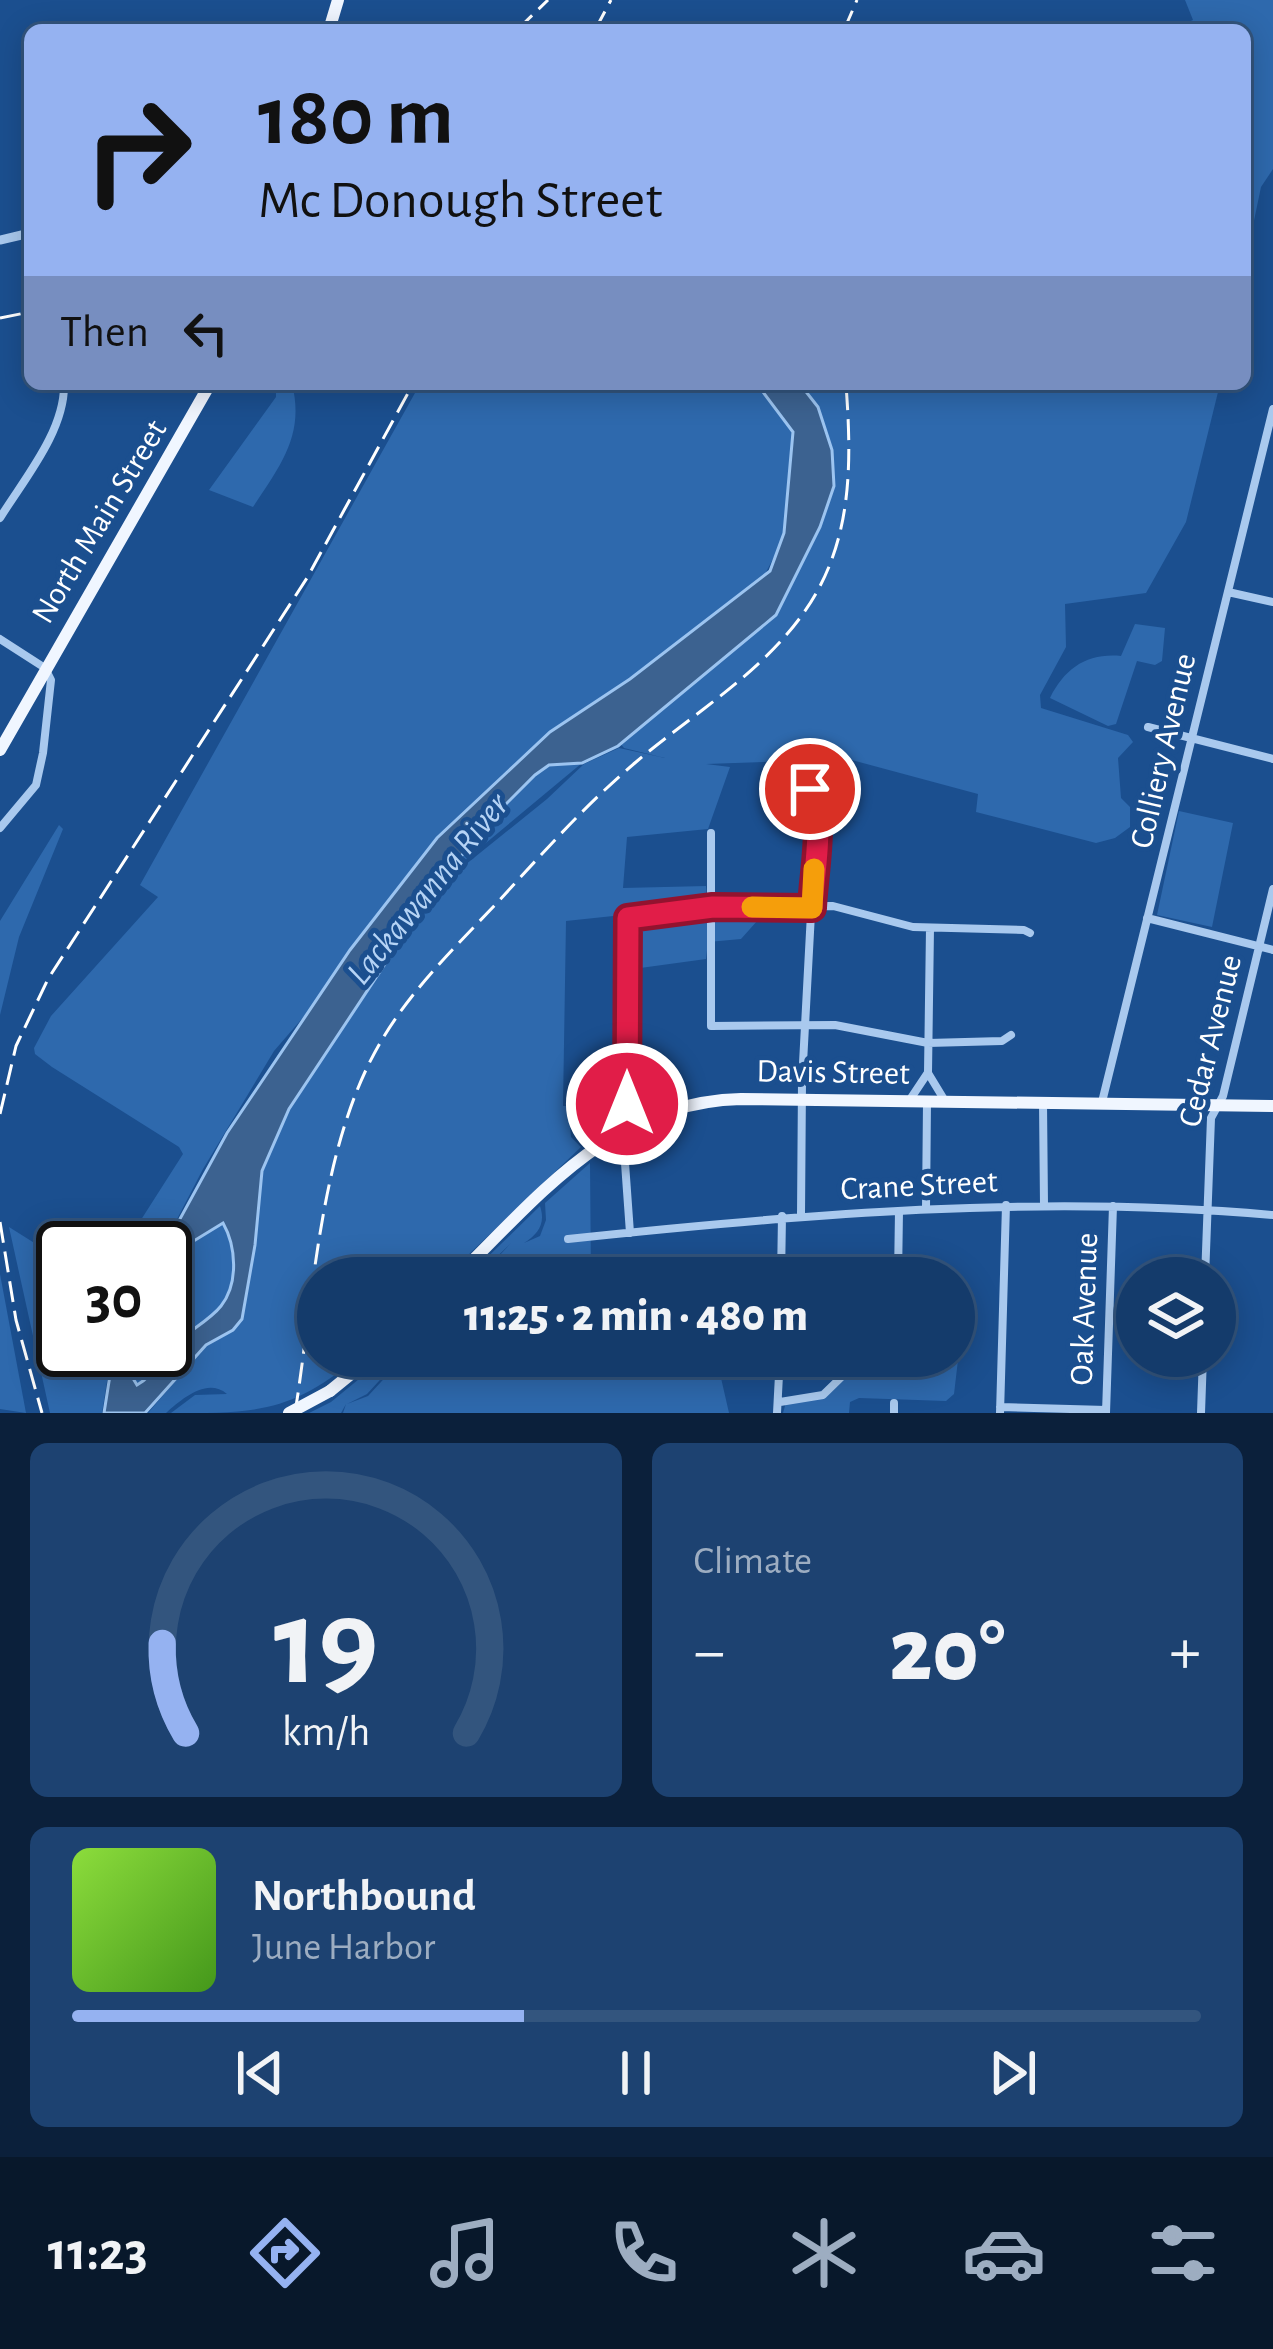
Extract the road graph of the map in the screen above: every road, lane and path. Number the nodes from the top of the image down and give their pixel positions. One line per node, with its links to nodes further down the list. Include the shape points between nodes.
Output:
1 (63, 390): 5 (street, via 50,436)
2 (206, 390): 9 (main road, North Main Street)
3 (1273, 409): 4 (street, Colliery Avenue)
4 (1270, 431): 6 (street, Colliery Avenue)
5 (0, 518)
6 (1228, 592): 7 (street); 11 (street, Colliery Avenue)
7 (1273, 602)
8 (0, 639): 9 (street)
9 (45, 668): 12 (main road, North Main Street); 15 (street, via 41,767 26,801)
10 (1148, 727): 11 (street)
11 (1190, 736): 13 (street); 20 (street, Colliery Avenue)
12 (0, 750)
13 (1273, 759)
14 (765, 781): 19 (street, via 810,789 817,800)
15 (0, 828)
16 (711, 833): 18 (street)
17 (1273, 889): 23 (street, Cedar Avenue)
18 (713, 907): 19 (street); 25 (street, via 710,1026); 35 (street, via 628,918)
19 (812, 908): 21 (street, via 847,907); 25 (street)
20 (1147, 918): 23 (street); 36 (street, Colliery Avenue)
21 (930, 928): 22 (street); 27 (street)
22 (1030, 933)
23 (1259, 947): 24 (street); 37 (street, Cedar Avenue)
24 (1273, 950)
25 (805, 1026): 27 (street); 29 (street)
26 (1011, 1035): 27 (street)
27 (928, 1043): 28 (street)
28 (928, 1073): 30 (street); 32 (street)
29 (801, 1100): 30 (main road, Davis Street); 39 (main road, Davis Street, via 703,1101); 46 (street)
30 (909, 1101): 31 (main road, Davis Street)
31 (927, 1102): 32 (main road, Davis Street); 43 (street)
32 (946, 1102): 34 (main road, Davis Street)
33 (572, 1103): 35 (street)
34 (1043, 1103): 36 (main road, Davis Street); 41 (street)
35 (627, 1104): 39 (street)
36 (1102, 1104): 37 (main road, Davis Street)
37 (1219, 1105): 38 (main road, Davis Street); 44 (street, Cedar Avenue, via 1211,1118)
38 (1273, 1106)
39 (626, 1126): 49 (street); 51 (main road, Davis Street, via 578,1160)
40 (1006, 1205): 41 (street, Crane Street); 43 (street, Crane Street); 60 (street)
41 (1044, 1205): 42 (street, Crane Street)
42 (1113, 1206): 44 (street, Crane Street); 61 (street, Oak Avenue)
43 (926, 1208): 45 (street, Crane Street)
44 (1208, 1209): 47 (street, Crane Street); 54 (street, Cedar Avenue)
45 (899, 1211): 46 (street, Crane Street); 53 (street)
46 (801, 1215): 48 (street, Crane Street)
47 (1273, 1215)
48 (782, 1216): 49 (street, Crane Street); 52 (street)
49 (630, 1233): 50 (street, Crane Street)
50 (568, 1239)
51 (477, 1257)
52 (781, 1257)
53 (898, 1257)
54 (1206, 1257)
55 (348, 1377): 62 (main road, bridge)
56 (779, 1377): 59 (street)
57 (841, 1377): 59 (street, via 823,1395)
58 (1202, 1377): 63 (street)
59 (778, 1408)
60 (1000, 1410): 61 (street)
61 (1106, 1412)
62 (289, 1413)
63 (1201, 1413)

